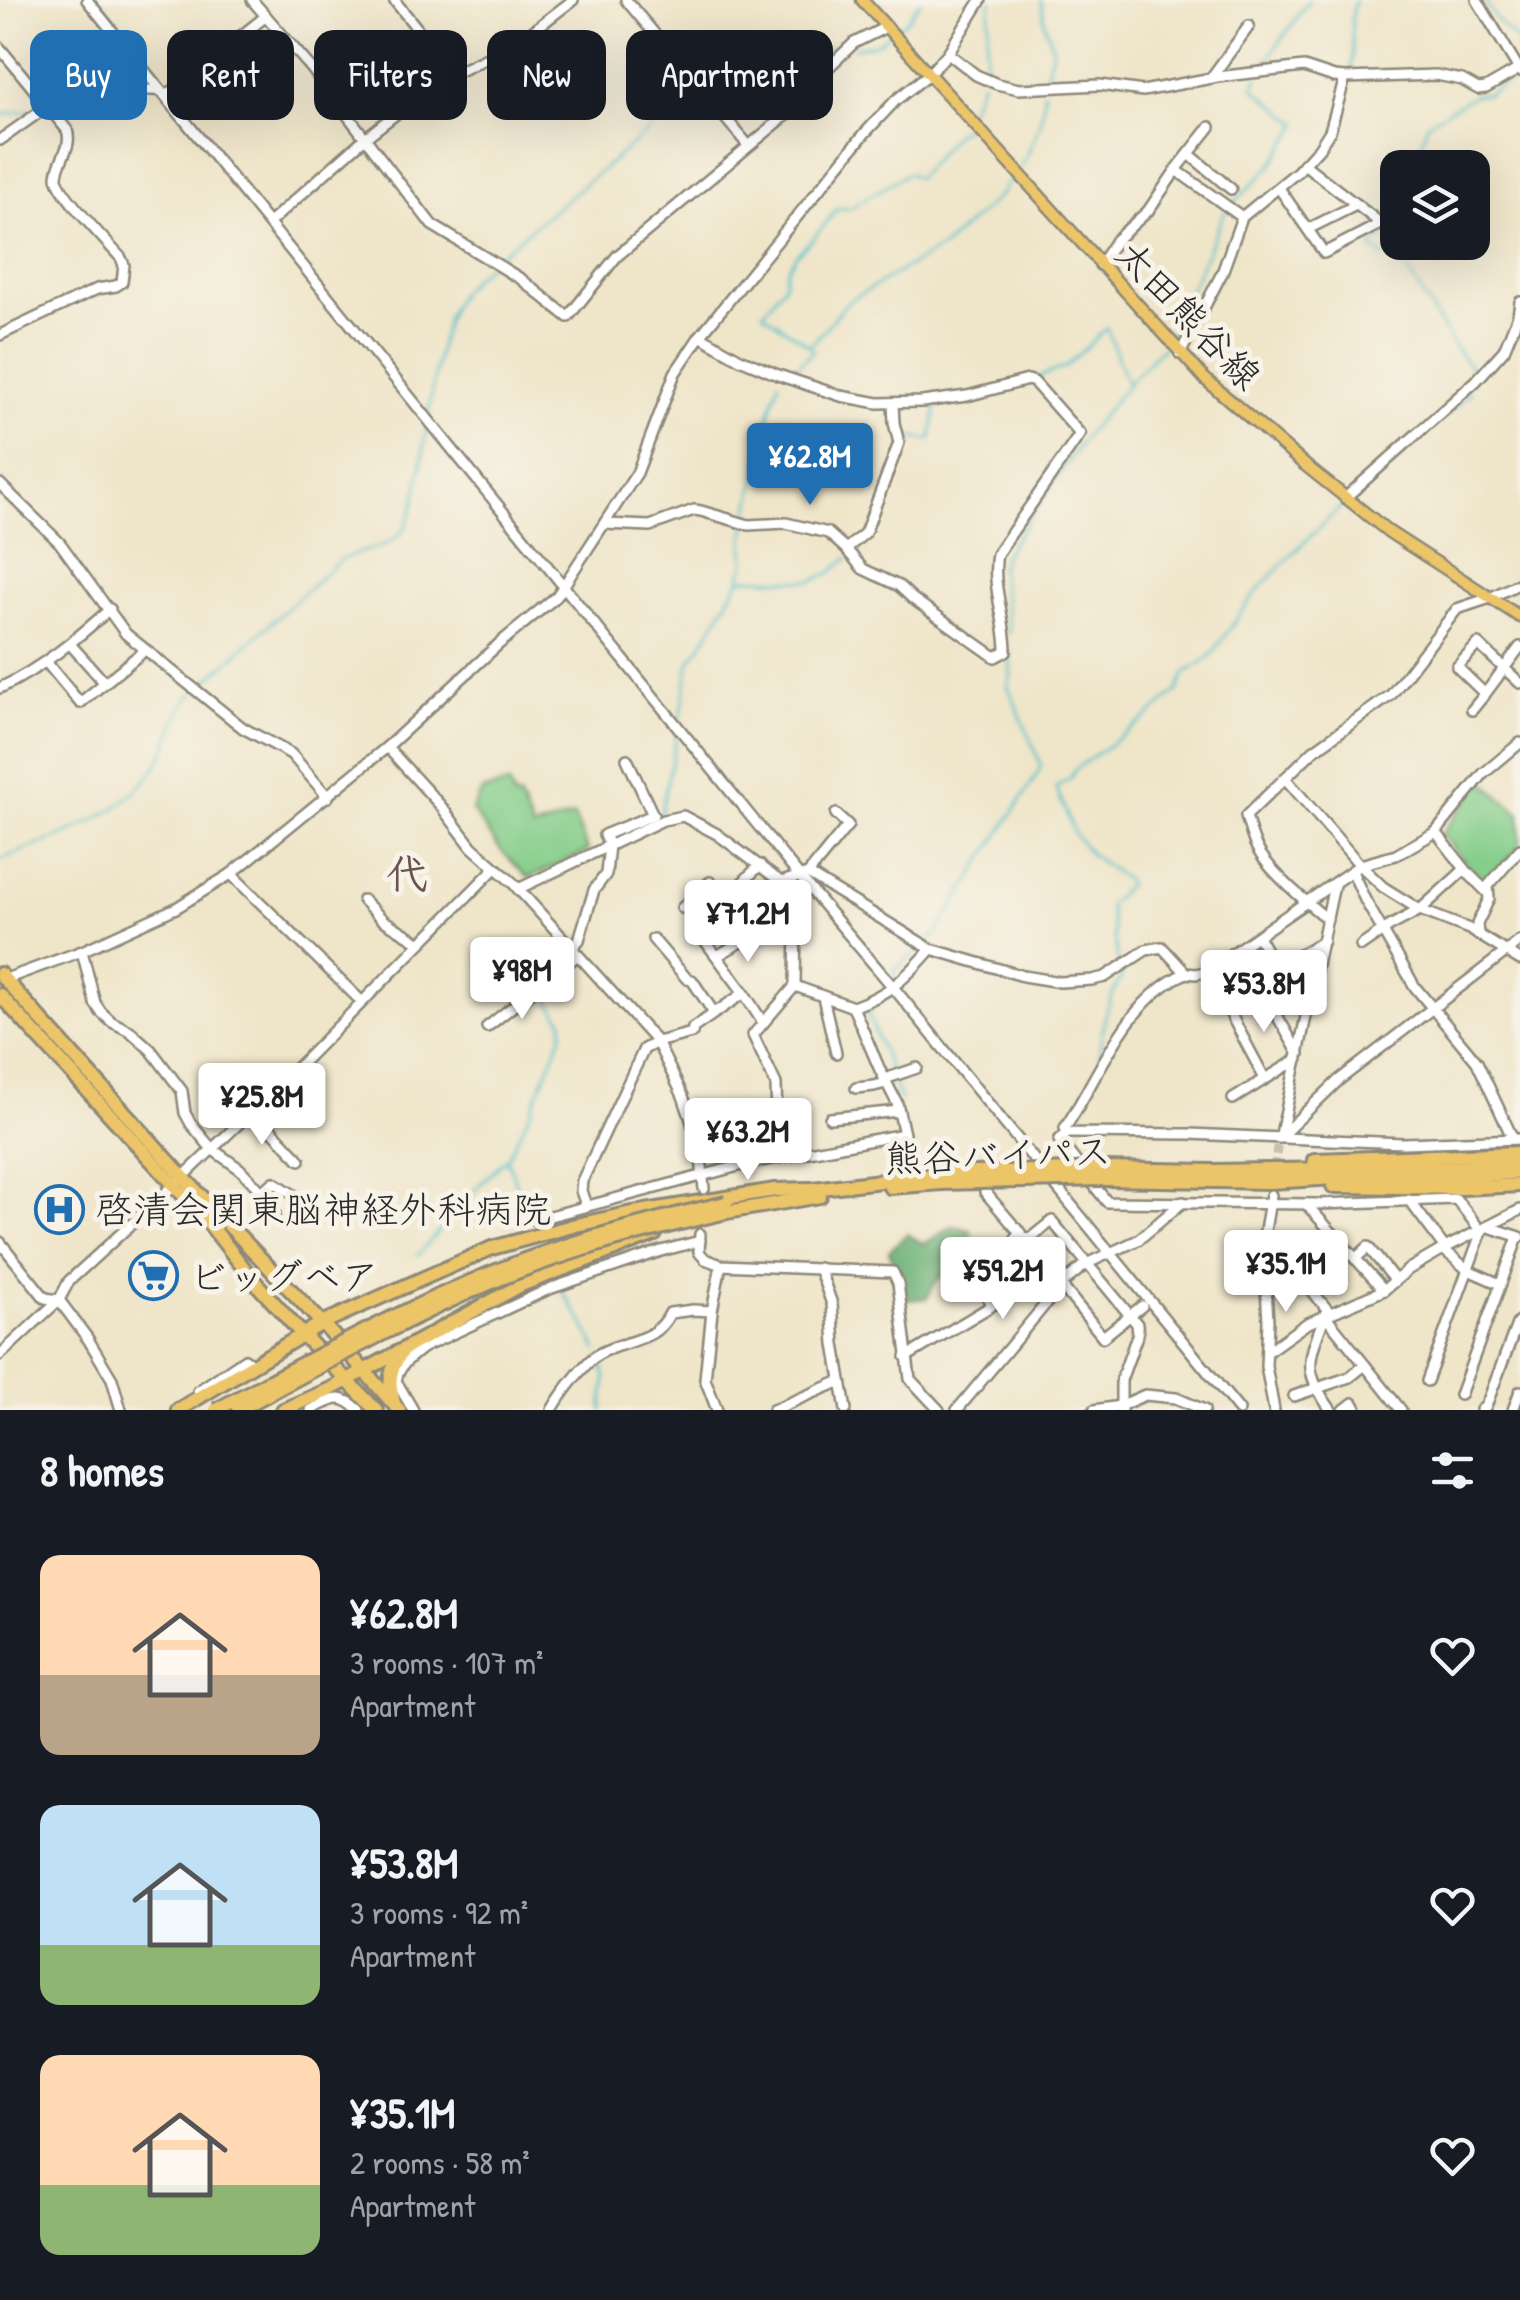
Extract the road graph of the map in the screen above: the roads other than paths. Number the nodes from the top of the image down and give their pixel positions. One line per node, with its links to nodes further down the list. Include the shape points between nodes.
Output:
1 (87, 0): 22 (street)
2 (252, 0): 9 (street)
3 (394, 0): 11 (street)
4 (573, 0): 15 (street, via 516,44)
5 (626, 0): 29 (street)
6 (862, 0): 12 (main road, 太田熊谷線)
7 (981, 0): 14 (street)
8 (1477, 0): 16 (street)
9 (266, 16): 22 (street); 27 (street)
10 (1249, 26): 18 (street)
11 (419, 30)
12 (890, 30): 17 (main road, 太田熊谷線); 29 (street, via 854,43 802,102)
13 (0, 48): 20 (street)
14 (948, 53): 17 (street); 18 (street, via 983,78 1019,89 1143,91)
15 (467, 67)
16 (1520, 70): 19 (street, via 1478,89 1436,75)
17 (929, 74): 39 (main road, 太田熊谷線); 42 (street, via 865,133)
18 (1210, 78): 19 (street, via 1304,67)
19 (1348, 78): 31 (street, via 1330,131)
20 (30, 84)
21 (147, 91): 22 (street)
22 (163, 93): 37 (street)
23 (34, 120): 28 (street)
24 (59, 120): 41 (street, via 70,139 58,184 121,258 122,282)
25 (389, 120): 27 (street)
26 (1210, 126): 30 (street)
27 (365, 138): 29 (street, via 432,226 568,317 616,256); 37 (street)
28 (0, 140)
29 (748, 145)
30 (1188, 154): 32 (street); 34 (street)
31 (1304, 164): 33 (street); 35 (street)
32 (1176, 170): 36 (street); 39 (street)
33 (1278, 188): 36 (street); 38 (street)
34 (1231, 189)
35 (1356, 204): 38 (street); 38 (street, via 1378,226 1324,253)
36 (1233, 211): 43 (street, via 1222,273)
37 (269, 223): 50 (street)
38 (1308, 229)
39 (1100, 266): 43 (main road, 太田熊谷線)
40 (1520, 302): 46 (street, via 1504,350)
41 (0, 335)
42 (700, 336): 44 (street, via 778,374 842,396); 47 (street, via 675,373 637,472)
43 (1180, 354): 46 (main road, 太田熊谷線)
44 (893, 403): 48 (street, via 899,442 865,533); 48 (street, via 1030,381 1080,434 997,554 1006,651 996,657)
45 (0, 484): 52 (street, via 60,543)
46 (1345, 498): 51 (main road, 太田熊谷線)
47 (604, 524): 48 (street, via 650,526 701,510 747,524 786,523 828,533); 50 (street)
48 (849, 553)
49 (1520, 583): 51 (street)
50 (563, 584): 65 (street); 78 (street)
51 (1490, 598): 53 (main road, 太田熊谷線); 67 (street, via 1456,609 1390,695)
52 (110, 609): 54 (street); 56 (street)
53 (1520, 618)
54 (70, 644): 57 (street); 59 (street)
55 (1520, 647): 58 (street)
56 (145, 650): 59 (street); 68 (street, via 243,728 290,754)
57 (46, 662): 59 (street, via 80,703); 61 (street)
58 (1504, 668): 60 (street); 62 (street); 62 (street, via 1478,644 1457,667)
59 (104, 682)
60 (1520, 683)
61 (0, 688)
62 (1485, 694): 63 (street)
63 (1472, 710)
64 (1520, 744): 70 (street, via 1484,774)
65 (387, 747): 68 (street); 74 (street)
66 (627, 758): 71 (street, via 653,815 604,836)
67 (1285, 778): 75 (street); 85 (street, via 1246,816 1256,847)
68 (328, 797): 77 (street)
69 (836, 814): 78 (street, via 848,825)
70 (1436, 832): 75 (street); 76 (street)
71 (614, 843): 73 (street, via 683,816); 81 (street); 103 (street)
72 (1520, 849): 82 (street)
73 (760, 865): 79 (street); 83 (street)
74 (495, 868): 81 (street); 98 (street)
75 (1356, 868): 80 (street); 87 (street); 91 (street)
76 (1465, 869): 82 (street); 87 (street)
77 (231, 874): 102 (street); 117 (street)
78 (804, 876): 79 (street); 99 (street); 112 (street)
79 (781, 882): 89 (street)
80 (1334, 885): 85 (street); 88 (street)
81 (518, 889): 103 (street)
82 (1488, 893): 93 (street)
83 (728, 898): 86 (street, via 710,882); 92 (street)
84 (363, 900): 98 (street)
85 (1307, 903): 88 (street); 94 (street)
86 (682, 908)
87 (1420, 910): 91 (street); 93 (street)
88 (1327, 919): 96 (street)
89 (796, 922): 92 (street, via 774,923); 111 (street)
90 (697, 930): 105 (street)
91 (1384, 930): 100 (street); 119 (street)
92 (755, 934): 105 (street)
93 (1478, 934): 104 (street)
94 (1258, 936): 101 (street); 107 (street)
95 (653, 939): 120 (street)
96 (1322, 941): 107 (street); 110 (street)
97 (1520, 941): 104 (street)
98 (419, 942): 117 (street)
99 (926, 946): 108 (street, via 1060,982 1105,977 1162,947); 112 (street, via 914,970)
100 (1361, 946)
101 (1240, 949): 108 (street, via 1205,972); 113 (street)
102 (82, 951): 109 (street); 137 (street, via 95,1004 163,1063 182,1091 188,1118)
103 (576, 952): 122 (street); 123 (street)
104 (1504, 952): 106 (street); 119 (street)
105 (716, 956): 114 (street)
106 (1520, 960)
107 (1276, 969): 110 (street, via 1291,994)
108 (1186, 973): 134 (street, via 1153,997 1117,1039)
109 (2, 978): 147 (highway)
110 (1314, 980): 125 (street)
111 (795, 986): 116 (street); 121 (street)
112 (890, 989): 118 (street); 169 (street)
113 (1263, 991): 125 (street); 127 (street, via 1229,1011)
114 (744, 993): 120 (street); 121 (street)
115 (0, 995): 147 (highway)
116 (823, 996): 118 (street); 124 (street)
117 (361, 1001): 131 (street)
118 (854, 1008): 128 (street)
119 (1432, 1009): 135 (street, via 1339,1080); 136 (street, via 1477,1062)
120 (714, 1013): 123 (street, via 692,1033)
121 (763, 1023): 139 (street, via 753,1035 776,1084)
122 (486, 1027)
123 (657, 1042): 145 (street, via 683,1096); 158 (street, via 643,1052 582,1181)
124 (836, 1052)
125 (1298, 1056): 127 (street); 135 (street)
126 (917, 1068): 128 (street)
127 (1265, 1079): 130 (street)
128 (885, 1081): 129 (street); 132 (street)
129 (856, 1088)
130 (1233, 1099)
131 (253, 1110): 137 (street); 140 (street)
132 (899, 1112): 133 (street); 139 (street, via 904,1134)
133 (830, 1118)
134 (1068, 1133): 135 (street); 156 (street, via 1060,1140 1107,1202)
135 (1279, 1138): 136 (street)
136 (1516, 1139)
137 (212, 1149): 147 (street); 151 (street)
138 (1520, 1153): 142 (highway, via 1330,1159)
139 (783, 1156): 145 (street)
140 (300, 1160)
141 (1520, 1162): 142 (highway, 熊谷バイパス)
142 (1212, 1171): 144 (highway, 熊谷バイパス)
143 (1520, 1172): 153 (highway, 熊谷バイパス, via 1336,1178)
144 (1103, 1174): 146 (highway, 熊谷バイパス, bridge); 153 (highway, 熊谷バイパス)
145 (704, 1175): 149 (street); 158 (street)
146 (941, 1179): 150 (highway, 熊谷バイパス); 159 (highway, 熊谷バイパス)
147 (179, 1182): 179 (street, via 69,1281); 185 (highway); 186 (highway)
148 (1520, 1184): 153 (highway)
149 (704, 1189)
150 (808, 1189): 159 (highway, 熊谷バイパス); 185 (highway, via 576,1224 492,1248)
151 (262, 1192): 154 (street, via 274,1182); 161 (street)
152 (985, 1192): 164 (street)
153 (1270, 1193): 156 (street); 157 (street); 188 (street, via 1263,1242)
154 (297, 1197)
155 (1409, 1200): 157 (street); 163 (street, via 1456,1199); 168 (street)
156 (1183, 1202): 169 (street, via 1138,1240)
157 (1306, 1204): 166 (street)
158 (586, 1205): 162 (street)
159 (726, 1207): 187 (highway, 熊谷バイパス, bridge, via 521,1285); 205 (highway, bridge, via 597,1235 483,1276); 206 (highway, bridge, via 487,1284)
160 (1520, 1210): 163 (street)
161 (275, 1214)
162 (535, 1220)
163 (1484, 1230): 165 (street); 168 (street); 174 (street)
164 (1018, 1231): 171 (street, via 1027,1241 1052,1221); 190 (street, via 1010,1258 979,1284 994,1305)
165 (1519, 1237): 176 (street)
166 (1338, 1241): 170 (street); 182 (street, via 1298,1273)
167 (0, 1242): 179 (street, via 45,1298)
168 (1444, 1248): 174 (street); 175 (street)
169 (1110, 1253): 171 (street); 220 (street)
170 (1355, 1259): 175 (street, via 1368,1247); 178 (street)
171 (1086, 1264): 177 (street); 183 (street)
172 (722, 1265): 173 (street); 181 (street); 211 (street, via 704,1260 700,1237 549,1289 422,1348 406,1360 396,1381)
173 (819, 1268): 190 (street, via 893,1272); 194 (street, via 832,1304)
174 (1468, 1270): 176 (street); 195 (street)
175 (1396, 1280): 178 (street)
176 (1500, 1284): 198 (street)
177 (1061, 1285): 183 (street, via 1103,1337); 217 (street)
178 (1384, 1290): 182 (street)
179 (59, 1300): 189 (street); 203 (street, via 112,1379)
180 (1142, 1306): 183 (street)
181 (712, 1311): 212 (street, via 670,1313 650,1336 598,1355); 213 (street, via 705,1379)
182 (1327, 1314): 188 (street); 191 (street); 196 (street, via 1310,1363)
183 (1130, 1315): 201 (street, via 1138,1333 1121,1380)
184 (1520, 1320): 202 (street)
185 (322, 1323): 186 (highway); 192 (highway)
186 (302, 1334): 193 (highway); 204 (highway)
187 (407, 1346): 192 (highway, 熊谷バイパス); 200 (highway, via 389,1380)
188 (1268, 1350): 221 (street)
189 (0, 1354)
190 (906, 1357): 216 (street, via 910,1379)
191 (1365, 1365): 196 (street); 225 (street)
192 (364, 1370): 193 (highway, 熊谷バイパス); 200 (highway)
193 (347, 1380): 207 (highway, 熊谷バイパス); 210 (highway)
194 (841, 1381): 214 (street); 215 (street)
195 (1427, 1381)
196 (1314, 1388): 199 (street); 222 (street)
197 (1520, 1391): 226 (street)
198 (1460, 1395)
199 (1294, 1396)
200 (397, 1407)
201 (1120, 1408): 218 (street); 219 (street, via 1145,1395)
202 (1488, 1408)
203 (121, 1410)
204 (174, 1410)
205 (216, 1410)
206 (238, 1410)
207 (283, 1410)
208 (311, 1410): 209 (street, via 340,1398)
209 (360, 1410)
210 (376, 1410)
211 (412, 1410)
212 (552, 1410)
213 (717, 1410)
214 (773, 1410)
215 (846, 1410)
216 (939, 1410)
217 (957, 1410)
218 (1094, 1410)
219 (1204, 1410)
220 (1238, 1410)
221 (1274, 1410)
222 (1331, 1410)
223 (1344, 1410): 224 (street, via 1352,1403)
224 (1358, 1410)
225 (1402, 1410)
226 (1513, 1410)

